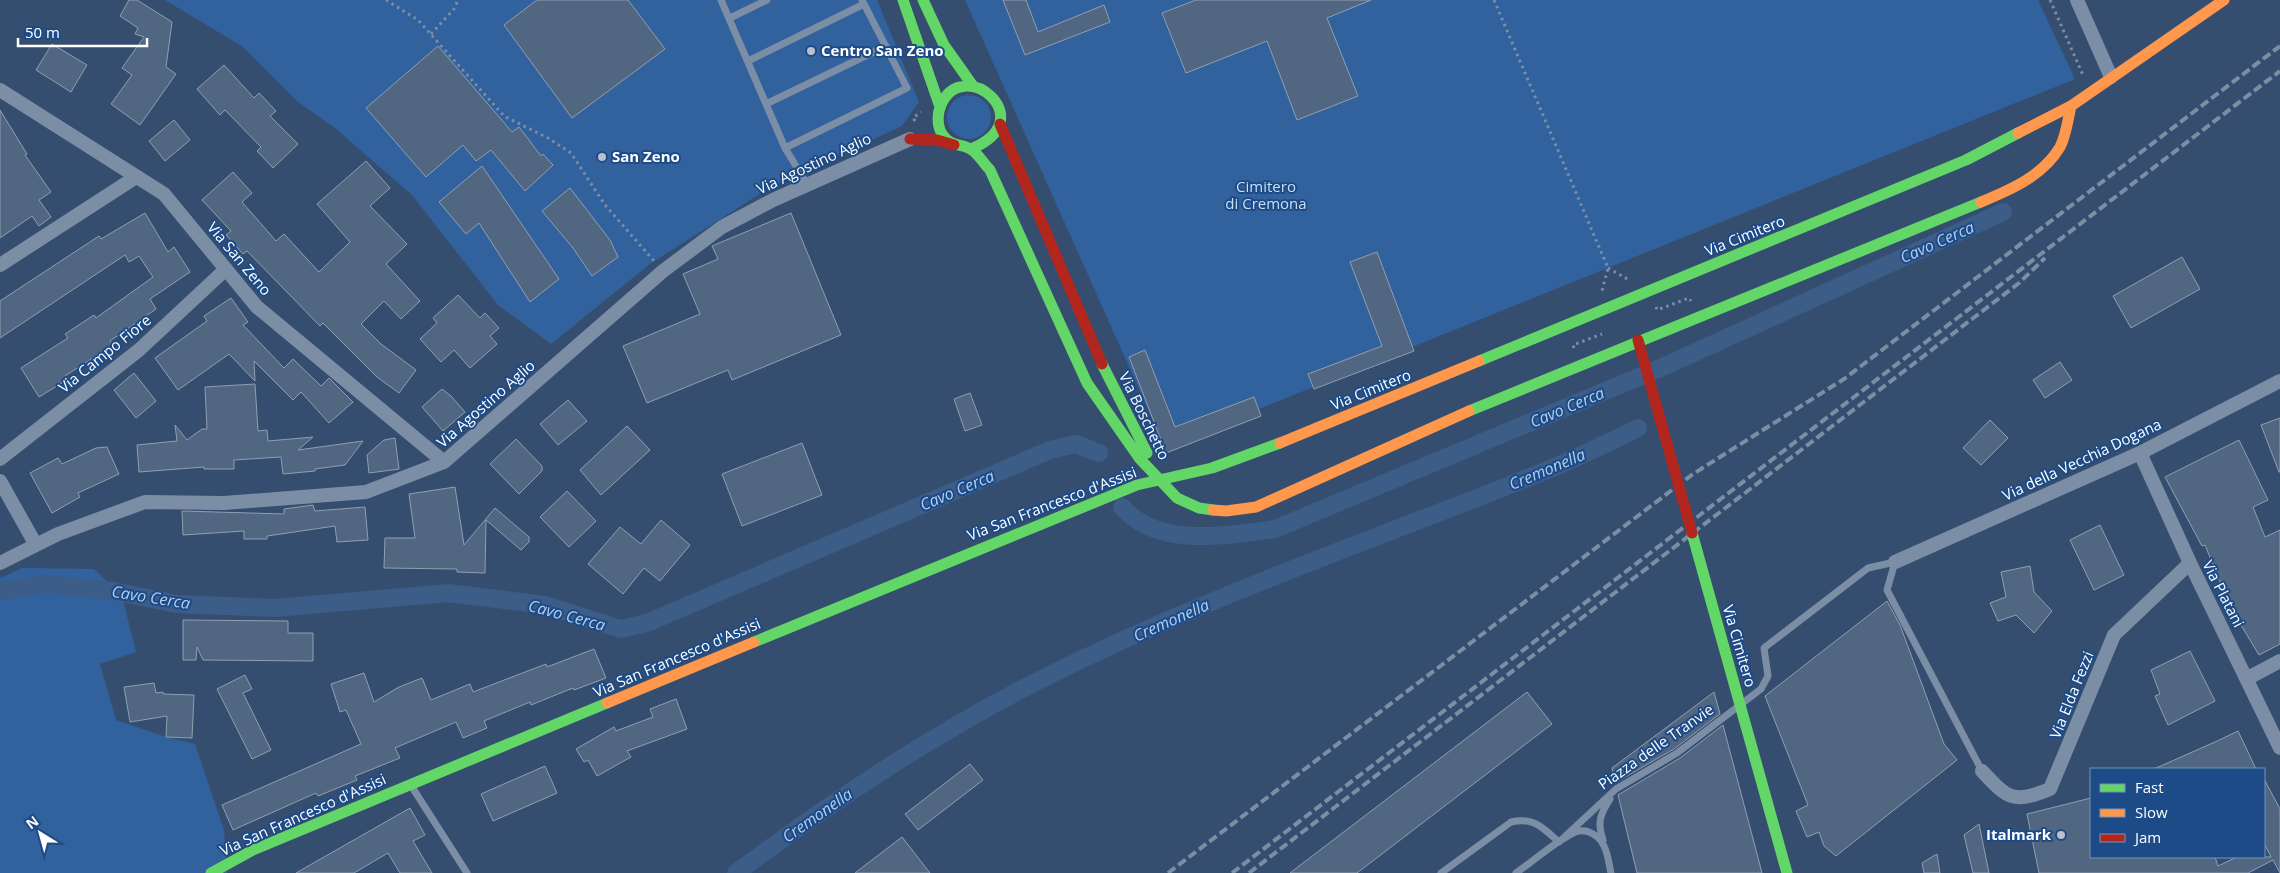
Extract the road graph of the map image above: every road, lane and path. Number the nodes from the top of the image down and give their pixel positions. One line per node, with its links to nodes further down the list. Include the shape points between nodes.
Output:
1 (386, 0): 13 (path, via 418,20)
2 (458, 0): 13 (path)
3 (721, 0): 12 (lane)
4 (767, 0): 12 (lane)
5 (903, 0): 22 (street)
6 (923, 0): 18 (street, Via Boschetto, via 947,54)
7 (1494, 0): 31 (path)
8 (2050, 0): 17 (path, via 2083,73)
9 (2077, 0): 16 (street)
10 (2224, 0): 16 (street, Via Cimitero)
11 (863, 2): 14 (lane); 15 (lane)
12 (730, 18): 15 (lane)
13 (431, 34): 33 (path, via 504,116 571,153 605,205)
14 (886, 46): 20 (lane); 26 (lane, via 907,88)
15 (748, 61): 20 (lane)
16 (2111, 77): 21 (street, Via Cimitero)
17 (2083, 81)
18 (973, 86): 22 (street, via 952,91 944,98); 23 (street, Via Boschetto, via 992,95 998,103)
19 (0, 90): 28 (street, Via San Zeno)
20 (766, 104): 26 (lane)
21 (2071, 106): 34 (street, via 2060,147 2037,174 2006,192); 39 (street, Via Cimitero, via 1966,160 1269,448 1212,468)
22 (939, 112): 24 (street, Via Agostino Aglio, via 929,127); 25 (street, via 942,133)
23 (1000, 124): 27 (street, via 990,142); 39 (street, Via Boschetto, via 1100,360 1140,436)
24 (910, 139): 25 (street, Via Agostino Aglio, via 937,140); 29 (street, Via Agostino Aglio)
25 (954, 145): 27 (street)
26 (785, 148): 29 (lane)
27 (972, 149): 39 (street, Via Boschetto, via 990,170 1087,383)
28 (136, 177): 30 (street); 32 (street, Via San Zeno, via 164,194)
29 (808, 184): 33 (street, Via Agostino Aglio, via 722,227)
30 (0, 265)
31 (1608, 268)
32 (226, 270): 37 (street, Via Campo Fiore, via 139,350); 38 (street, Via San Zeno, via 256,307)
33 (663, 271): 38 (street, Via Agostino Aglio)
34 (1638, 340): 39 (street, via 1495,398 1256,507 1226,511 1200,508 1177,498); 58 (street, Via Cimitero, bridge)
35 (2280, 381): 36 (street, Via della Vecchia Dogana)
36 (2140, 453): 42 (street, Via della Vecchia Dogana); 44 (street, Via Platani)
37 (0, 459)
38 (444, 462): 41 (street, Via Agostino Aglio, via 366,492 224,503 145,502)
39 (1158, 480): 50 (street, Via San Francesco d'Assisi, via 1118,492 949,560)
40 (0, 481): 41 (street)
41 (36, 545): 43 (street, Via Agostino Aglio)
42 (1895, 562): 48 (lane, via 1887,590); 49 (lane, Piazza delle Tranvie, via 1868,568 1764,648 1768,676 1761,689 1677,753)
43 (0, 563)
44 (2190, 563): 46 (street, Via Platani); 48 (street, Via Elda Fezzi, via 2114,635 2050,789 2026,799 2003,794)
45 (2280, 661): 46 (street)
46 (2248, 678): 47 (street, Via Platani)
47 (2280, 748)
48 (1982, 771)
49 (1641, 774): 51 (lane, Piazza delle Tranvie, via 1616,789); 52 (lane, via 1616,794 1604,809 1598,826)
50 (410, 785): 53 (street, Via San Francesco d'Assisi, via 253,850); 54 (lane)
51 (1559, 842): 52 (lane, Piazza delle Tranvie, via 1584,831 1596,835); 55 (lane, via 1544,829 1524,819 1511,822); 56 (lane, Piazza delle Tranvie)
52 (1604, 846): 57 (lane)
53 (211, 873)
54 (467, 873)
55 (1441, 873)
56 (1516, 873)
57 (1611, 873)
58 (1787, 873)

